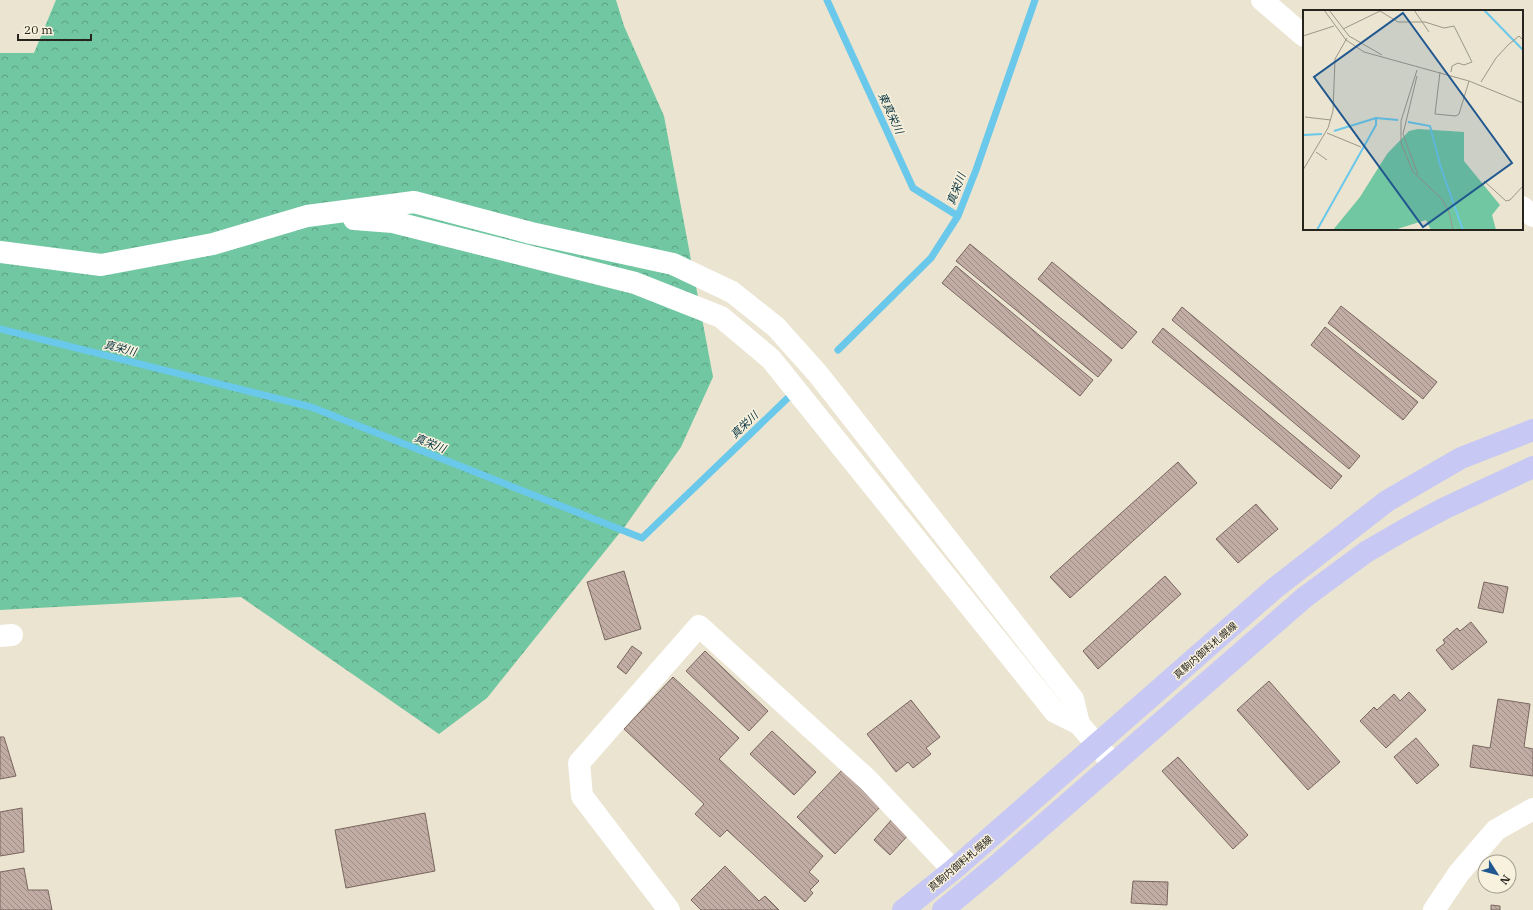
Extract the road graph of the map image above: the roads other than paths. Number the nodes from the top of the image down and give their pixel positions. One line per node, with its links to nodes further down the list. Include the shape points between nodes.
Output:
1 (1262, 0): 2 (street)
2 (1303, 35)
3 (1523, 208): 5 (street)
4 (307, 216): 6 (street, via 213,244 101,264); 9 (street, via 393,222 635,283 721,317 771,359 1055,712); 9 (street, via 414,202 531,233 673,264 732,292 776,327 818,374 1073,699)
5 (1533, 216)
6 (0, 252)
7 (1533, 430): 10 (main road, 真駒内御料札幌線, via 1461,458 1387,501 1275,588)
8 (1533, 467): 11 (main road, via 1443,509 1366,552 1305,598)
9 (1079, 724): 10 (street)
10 (1096, 745): 11 (street); 13 (main road, 真駒内御料札幌線)
11 (1112, 764): 16 (main road)
12 (1533, 809): 17 (street, via 1496,830 1460,873)
13 (953, 870): 14 (street, via 868,780 699,626 579,763 582,796); 15 (main road, 真駒内御料札幌線)
14 (669, 910)
15 (903, 910)
16 (943, 910)
17 (1434, 910)

